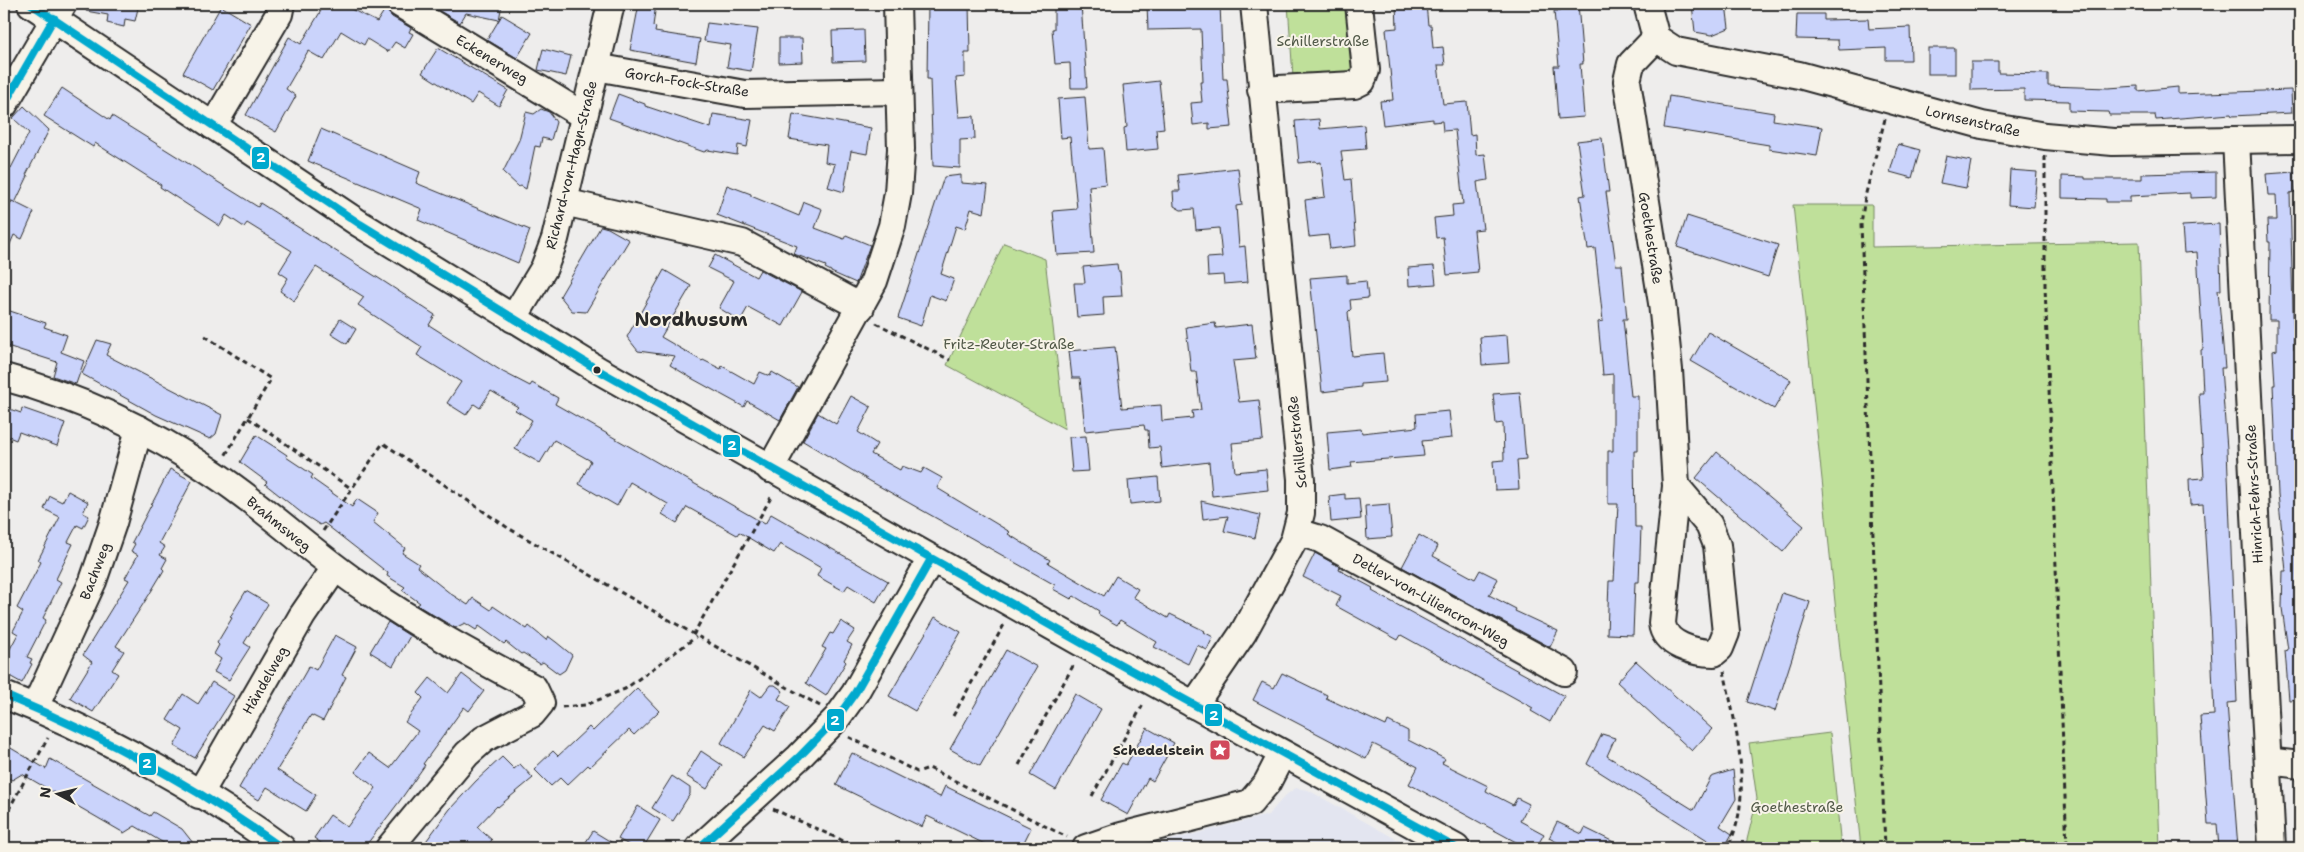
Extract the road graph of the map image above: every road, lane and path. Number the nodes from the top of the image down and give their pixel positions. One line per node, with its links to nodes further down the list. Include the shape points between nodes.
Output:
1 (30, 4): 9 (street)
2 (281, 4): 17 (street, via 279,14)
3 (400, 4): 16 (street, Eckenerweg)
4 (612, 4): 11 (street, Richard-von-Hagn-Straße)
5 (897, 4): 13 (street)
6 (1254, 4): 12 (street, Schillerstraße)
7 (1359, 4): 12 (street, via 1366,70 1362,81 1354,85)
8 (1647, 4): 10 (street)
9 (58, 11): 15 (street); 17 (street)
10 (1656, 38): 14 (street, Lornsenstraße, via 1676,52 1799,75); 31 (street, Goethestraße, via 1631,64 1627,82 1665,326)
11 (596, 67): 13 (street, Gorch-Fock-Straße, via 745,94); 16 (street, Richard-von-Hagn-Straße)
12 (1261, 90): 33 (street, Schillerstraße, via 1301,479 1301,513)
13 (899, 91): 22 (street, via 901,149 895,209 884,255)
14 (1890, 99): 18 (street, Lornsenstraße, via 1982,126); 66 (path, via 1861,224)
15 (4, 105)
16 (584, 116): 21 (street, Richard-von-Hagn-Straße)
17 (213, 126): 23 (street, via 360,224)
18 (2045, 136): 20 (street, Lornsenstraße, via 2113,142); 67 (path, via 2045,286)
19 (2300, 138): 20 (street, Lornsenstraße)
20 (2236, 140): 51 (street, Hinrich-Fehrs-Straße)
21 (564, 202): 22 (street, via 742,243); 23 (street, Richard-von-Hagn-Straße, via 544,268)
22 (859, 311): 25 (path); 29 (street)
23 (513, 319): 29 (street)
24 (204, 336): 27 (path, via 271,379)
25 (950, 360)
26 (4, 378): 28 (street, Brahmsweg, via 71,399)
27 (248, 418): 30 (path); 32 (path)
28 (139, 429): 30 (street, Brahmsweg); 46 (street, Bachweg, via 93,581)
29 (777, 473): 35 (street); 38 (path)
30 (214, 474): 34 (street, Brahmsweg)
31 (1676, 486): 40 (street, via 1716,538 1726,616 1726,633); 40 (street, Goethestraße, via 1663,631 1674,642 1694,650 1714,654)
32 (352, 489): 34 (path); 38 (path, via 383,443 508,528)
33 (1297, 532): 41 (street, Detlev-von-Liliencron-Weg, via 1320,539); 45 (street, Schillerstraße, via 1243,633)
34 (310, 549): 36 (street, Brahmsweg)
35 (931, 559): 37 (street); 49 (street, via 854,692)
36 (335, 568): 44 (street, Brahmsweg, via 406,616 534,688); 54 (street, Händelweg, via 302,616)
37 (1015, 606): 39 (street); 47 (path)
38 (694, 636): 44 (path, via 625,689 606,698 586,705); 49 (path, via 784,684)
39 (1085, 645): 42 (street); 52 (path)
40 (1720, 648): 65 (path, via 1742,779 1738,818)
41 (1564, 672)
42 (1155, 684): 45 (street); 55 (path)
43 (4, 695): 46 (street)
44 (539, 703): 61 (street, via 529,716 484,739 467,754)
45 (1194, 705): 50 (street)
46 (35, 707): 48 (street)
47 (953, 716)
48 (58, 719): 54 (street, via 134,757); 57 (path)
49 (839, 725): 62 (street); 64 (path, via 918,772 930,768)
50 (1282, 754): 59 (street); 64 (street, via 1267,783 1250,803 1121,836)
51 (2268, 761): 53 (street); 68 (street, Hinrich-Fehrs-Straße)
52 (1019, 765)
53 (2300, 765)
54 (199, 795): 58 (street)
55 (1092, 796)
56 (765, 806): 63 (path)
57 (4, 818)
58 (255, 840): 60 (street)
59 (1449, 846)
60 (282, 848)
61 (390, 848)
62 (699, 848)
63 (859, 848)
64 (1087, 848)
65 (1727, 848)
66 (1886, 848)
67 (2067, 848)
68 (2272, 848)

